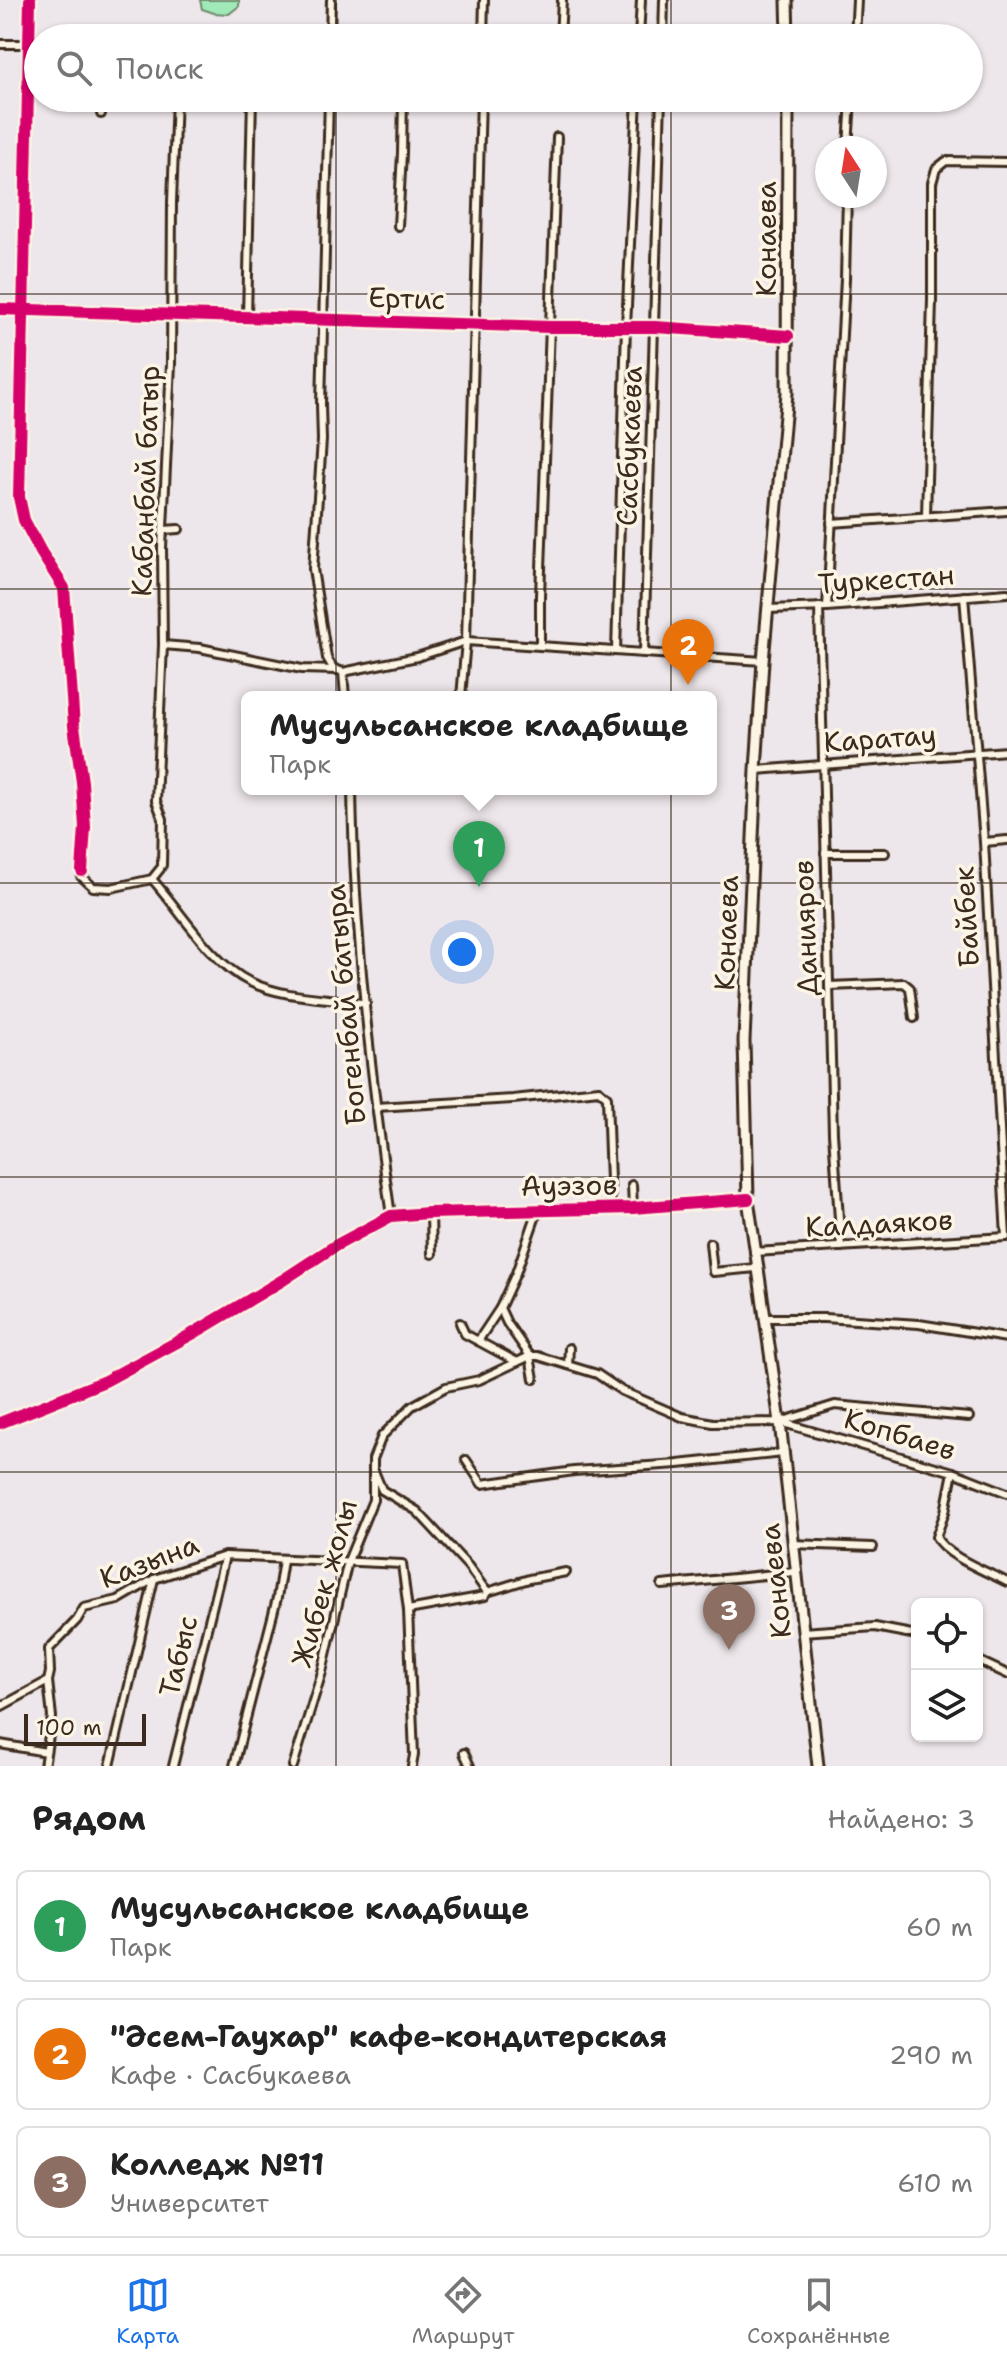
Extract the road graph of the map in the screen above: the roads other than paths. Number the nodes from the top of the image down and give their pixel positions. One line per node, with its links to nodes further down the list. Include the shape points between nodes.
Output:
1 (30, 0): 9 (street)
2 (331, 0): 10 (street)
3 (484, 0): 11 (street)
4 (562, 0): 12 (street)
5 (641, 0): 13 (street)
6 (664, 0): 14 (street)
7 (787, 0): 15 (main road)
8 (857, 0): 16 (street)
9 (32, 24)
10 (330, 24)
11 (483, 24)
12 (561, 24)
13 (640, 24)
14 (663, 24)
15 (788, 24)
16 (856, 24)
17 (0, 44): 18 (street)
18 (24, 44)
19 (32, 112): 37 (street)
20 (176, 112): 38 (street, Кабанбай батыр)
21 (252, 112): 35 (street)
22 (329, 112): 40 (street)
23 (403, 112): 33 (street)
24 (481, 112): 41 (street)
25 (636, 112): 43 (street, Сасбукаева)
26 (661, 112): 44 (street, Сасбукаева)
27 (788, 112): 45 (main road, Конаева)
28 (850, 112): 29 (street)
29 (849, 136)
30 (557, 137): 42 (street)
31 (1007, 162): 47 (street, via 946,161 936,169 932,183)
32 (846, 208): 48 (street)
33 (398, 226)
34 (239, 252): 35 (street)
35 (249, 252): 39 (street)
36 (0, 309): 37 (street, Ертис)
37 (25, 310): 38 (street, Ертис); 74 (street, via 19,497 24,520 64,588 85,827 82,874 93,887)
38 (171, 314): 39 (street, Ертис); 50 (street, Кабанбай батыр)
39 (247, 317): 40 (street, Ертис)
40 (324, 319): 41 (street, Ертис); 62 (street, via 313,569 327,658)
41 (473, 324): 42 (street, Ертис); 56 (street)
42 (550, 327): 43 (street, Ертис); 58 (street)
43 (626, 327): 44 (street, Ертис); 59 (street, Сасбукаева)
44 (655, 327): 45 (street, Ертис); 60 (street, Сасбукаева)
45 (788, 336): 55 (main road, Конаева)
46 (1007, 511): 47 (street)
47 (926, 516): 48 (street)
48 (831, 523): 54 (street)
49 (179, 529): 50 (street)
50 (163, 530): 57 (street, Кабанбай батыр)
51 (1007, 593): 52 (street, Туркестан)
52 (964, 596): 54 (street, Туркестан); 66 (street, Байбек)
53 (819, 607): 54 (street, Туркестан); 55 (street, Туркестан); 67 (street, Данияров)
54 (827, 607)
55 (768, 609): 61 (main road, Конаева)
56 (466, 641): 58 (street); 62 (street, via 417,657); 64 (street)
57 (163, 645): 62 (street); 74 (street, Кабанбай батыр, via 156,801 163,819 161,867)
58 (540, 645): 59 (street)
59 (616, 651): 60 (street)
60 (644, 652): 61 (street)
61 (763, 661): 68 (main road, Конаева)
62 (341, 671): 63 (street)
63 (344, 691)
64 (462, 691)
65 (1007, 751): 66 (street, Каратау)
66 (977, 753): 67 (street, Каратау); 71 (street, Байбек)
67 (823, 765): 68 (street, Каратау); 72 (street, Данияров)
68 (756, 770): 80 (main road, Конаева, via 744,1041)
69 (352, 795): 76 (street, Богенбай батыра)
70 (1007, 840): 71 (street)
71 (984, 842): 86 (street, Байбек)
72 (825, 853): 73 (street); 75 (street, Данияров)
73 (885, 853)
74 (152, 879): 76 (street, via 223,963 250,982 303,997)
75 (829, 986): 77 (street, via 904,983 910,988); 88 (street, Данияров)
76 (366, 1004): 78 (street, Богенбай батыра)
77 (914, 1018)
78 (376, 1107): 82 (street, Ауэзов, via 599,1090 607,1097); 85 (street, Богенбай батыра)
79 (632, 1185): 81 (street)
80 (748, 1199): 81 (street, Ауэзов); 89 (main road, Конаева)
81 (633, 1208): 82 (street, Ауэзов)
82 (611, 1209): 83 (street, Ауэзов)
83 (538, 1210): 84 (street, Ауэзов); 92 (street, Ауэзов)
84 (431, 1213): 85 (street, Ауэзов); 90 (street)
85 (391, 1216): 104 (street, via 105,1381)
86 (1006, 1237): 88 (street, Калдаяков)
87 (710, 1243): 91 (street, via 713,1272)
88 (841, 1247): 89 (street, Калдаяков)
89 (754, 1252): 91 (main road, Конаева)
90 (432, 1254)
91 (756, 1268): 93 (main road, Конаева)
92 (500, 1308): 96 (street, Ауэзов); 98 (street)
93 (764, 1318): 95 (street, via 919,1324); 103 (main road, Конаева)
94 (460, 1323): 96 (street, via 465,1334)
95 (1007, 1338)
96 (478, 1341): 99 (street)
97 (569, 1348): 100 (street)
98 (530, 1356): 99 (street, Жибек жолы); 100 (street); 101 (street)
99 (517, 1362): 107 (street, Жибек жолы, via 479,1380 446,1387 412,1406 382,1436)
100 (568, 1365): 103 (street, via 682,1417 713,1423)
101 (534, 1379)
102 (969, 1417): 103 (street, via 835,1405)
103 (780, 1422): 105 (main road, Конаева); 108 (street, Копбаев)
104 (0, 1423)
105 (783, 1453): 106 (street, via 482,1484); 110 (main road, Конаева)
106 (466, 1460)
107 (373, 1469): 114 (street, Жибек жолы, via 373,1500); 120 (street, via 382,1490 417,1511)
108 (953, 1472): 109 (street, Копбаев); 118 (street, via 936,1537 949,1551)
109 (1007, 1493)
110 (792, 1544): 111 (street); 116 (main road, Конаева)
111 (873, 1547)
112 (225, 1556): 113 (street, Казына); 117 (street, Казына); 133 (street, Табыс)
113 (283, 1560): 114 (street, Казына); 134 (street)
114 (348, 1561): 121 (street, Казына, via 402,1564); 135 (street, Жибек жолы)
115 (566, 1572): 120 (street)
116 (795, 1572): 119 (street); 122 (main road, Конаева)
117 (154, 1579): 126 (street, Казына, via 118,1600 84,1608 49,1649); 132 (street)
118 (1007, 1582)
119 (662, 1585)
120 (487, 1592): 121 (street, via 471,1600)
121 (408, 1610): 136 (street)
122 (802, 1632): 123 (street, via 875,1627); 138 (main road, Конаева)
123 (911, 1634)
124 (983, 1663): 125 (street)
125 (1007, 1674)
126 (48, 1681): 127 (street); 129 (street, Казына, via 52,1717)
127 (0, 1707)
128 (0, 1744): 129 (street)
129 (46, 1752): 131 (street, Казына)
130 (464, 1753): 137 (street)
131 (44, 1766)
132 (110, 1766)
133 (173, 1766)
134 (234, 1766)
135 (293, 1766)
136 (412, 1766)
137 (470, 1766)
138 (818, 1766)

